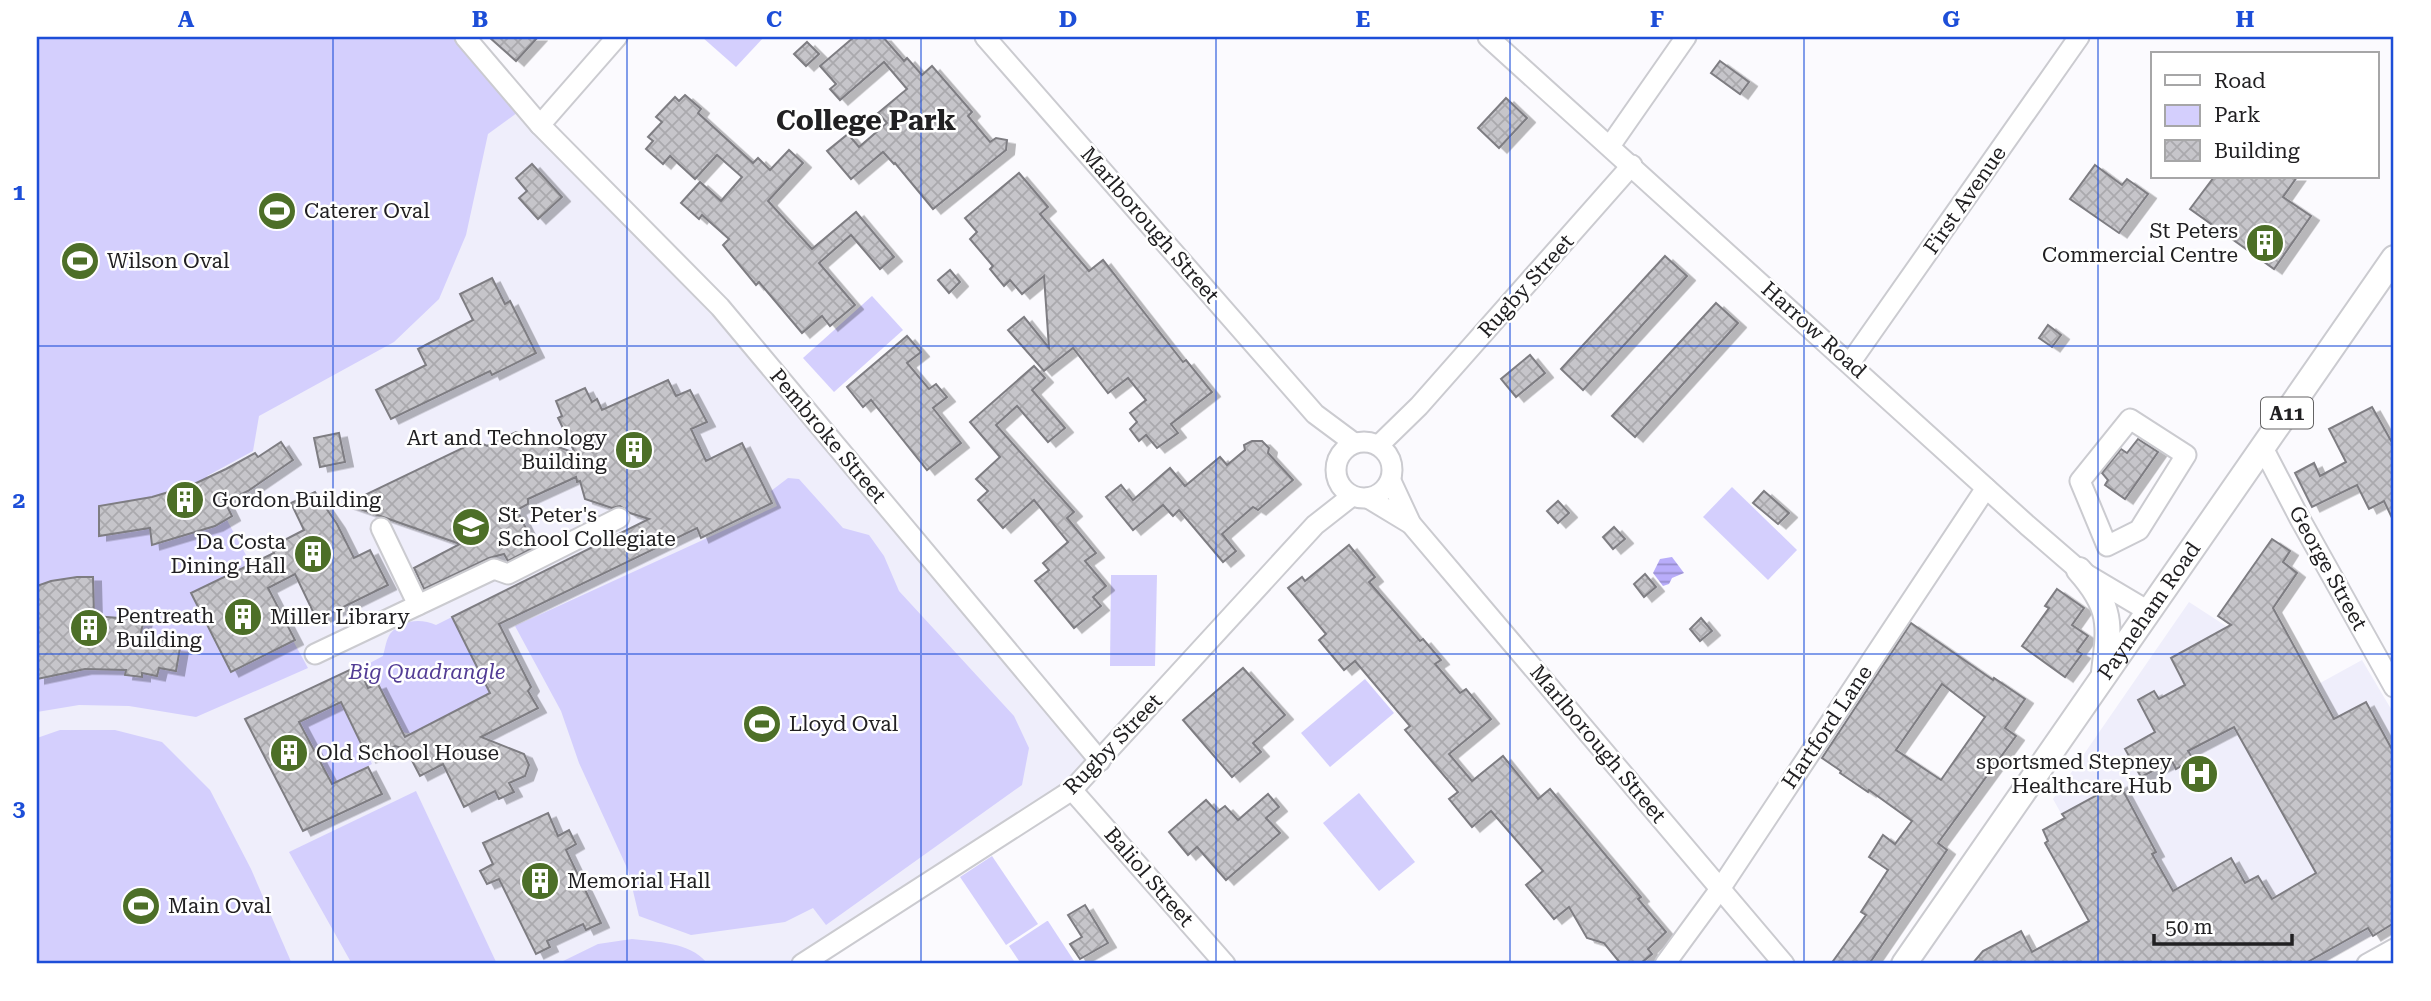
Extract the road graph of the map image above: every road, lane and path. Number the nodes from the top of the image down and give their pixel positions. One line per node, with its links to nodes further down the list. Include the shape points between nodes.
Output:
1 (465, 37): 7 (street, Pembroke Street)
2 (617, 37): 7 (street)
3 (985, 37): 13 (street, Marlborough Street)
4 (1488, 37): 8 (street, Harrow Road)
5 (1686, 37): 8 (street)
6 (2079, 37): 11 (street, First Avenue)
7 (540, 125): 28 (street, Pembroke Street, via 720,307)
8 (1610, 146): 9 (street, Harrow Road)
9 (1632, 165): 11 (street, Harrow Road); 14 (street, Rugby Street)
10 (2394, 258): 12 (main road, Payneham Road / A11)
11 (1850, 363): 16 (street, Harrow Road)
12 (2263, 448): 24 (main road, Payneham Road / A11); 27 (street, George Street)
13 (1347, 449): 14 (street, via 1370,442); 17 (street, via 1336,465)
14 (1384, 451): 15 (street, via 1393,471)
15 (1391, 481): 17 (street, via 1378,495); 19 (street, Marlborough Street)
16 (1986, 488): 22 (street, Harrow Road); 30 (street, Hartford Lane)
17 (1353, 492): 19 (street, Marlborough Street); 28 (street, Rugby Street, via 1315,525)
18 (619, 518): 23 (street, via 508,574 494,569)
19 (1411, 524): 30 (street, Marlborough Street)
20 (381, 528): 23 (street)
21 (2106, 546): 21 (street, via 2139,530 2186,455 2130,419 2080,481)
22 (2079, 570): 24 (street, Harrow Road); 26 (main road, via 2097,590 2106,613)
23 (418, 605): 25 (street)
24 (2148, 611): 26 (main road, Payneham Road / A11)
25 (316, 654)
26 (2104, 676): 36 (main road, Payneham Road / A11)
27 (2394, 687)
28 (1101, 761): 29 (street, Rugby Street)
29 (1072, 790): 32 (street, Rugby Street); 33 (street, Baliol Street)
30 (1720, 889): 34 (street, Hartford Lane); 35 (street, Marlborough Street)
31 (2394, 949): 37 (street)
32 (802, 964)
33 (1225, 964)
34 (1665, 964)
35 (1784, 964)
36 (1904, 964)
37 (2367, 964)

